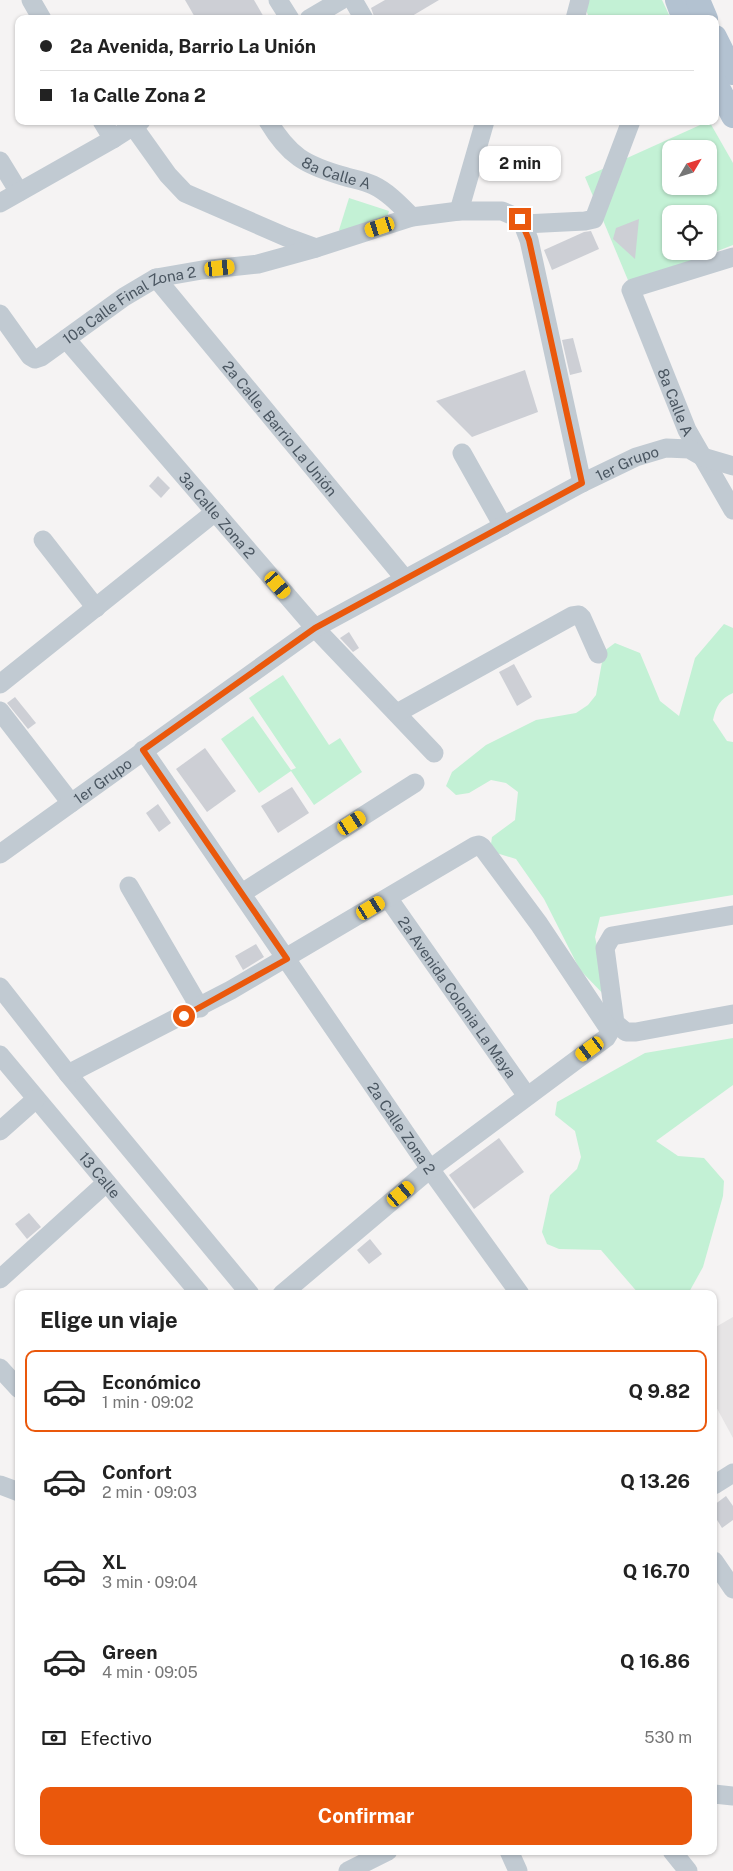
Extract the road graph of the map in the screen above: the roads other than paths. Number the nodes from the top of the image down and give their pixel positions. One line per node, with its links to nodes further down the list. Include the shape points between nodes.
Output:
1 (31, 0): 8 (street)
2 (278, 0): 9 (street)
3 (341, 0): 10 (street)
4 (353, 0): 11 (street)
5 (580, 0): 12 (street)
6 (677, 0): 13 (main road)
7 (698, 0): 14 (main road)
8 (40, 15)
9 (287, 15)
10 (316, 15)
11 (362, 15)
12 (575, 15)
13 (683, 15)
14 (704, 15)
15 (719, 69): 16 (main road)
16 (721, 85): 17 (main road)
17 (733, 116)
18 (104, 125): 24 (street)
19 (135, 125): 24 (street)
20 (138, 125): 31 (street, via 168,175 184,194)
21 (270, 125): 29 (street, 8a Calle A, via 292,153 306,163 372,185)
22 (485, 125): 28 (street)
23 (629, 125): 30 (street, via 594,219)
24 (113, 139): 26 (street)
25 (0, 161): 26 (street)
26 (19, 192): 27 (street)
27 (0, 203)
28 (459, 210): 29 (street, 10a Calle Final Zona 2); 30 (street, 10a Calle Final Zona 2, via 502,211)
29 (412, 217): 31 (street, 10a Calle Final Zona 2)
30 (522, 221): 39 (street, via 529,240)
31 (316, 248): 33 (street, 10a Calle Final Zona 2, via 258,264)
32 (733, 257): 37 (street, 8a Calle A, via 631,290 688,430)
33 (156, 278): 35 (street, 10a Calle Final Zona 2); 44 (street, 2a Calle, Barrio La Unión)
34 (0, 314): 35 (street, 10a Calle Final Zona 2, via 35,359)
35 (66, 339): 41 (street, 3a Calle Zona 2)
36 (462, 453): 42 (street)
37 (703, 457): 38 (street, 1er Grupo); 39 (street, 1er Grupo, via 689,449 666,448 636,457); 40 (street, 8a Calle A)
38 (733, 466)
39 (582, 483): 42 (street, 1er Grupo)
40 (733, 510)
41 (215, 512): 45 (street); 46 (street, 3a Calle Zona 2)
42 (503, 526): 44 (street, 1er Grupo)
43 (42, 540): 45 (street)
44 (405, 578): 46 (street, 1er Grupo)
45 (96, 608): 48 (street)
46 (315, 628): 50 (street, 3a Calle Zona 2); 51 (street, 1er Grupo)
47 (598, 654): 50 (street, via 582,618 572,616)
48 (0, 684)
49 (0, 712): 54 (street)
50 (397, 713): 52 (street, 3a Calle Zona 2)
51 (143, 750): 54 (street, 1er Grupo); 57 (street, 2a Calle Zona 2)
52 (434, 753)
53 (415, 783): 57 (street)
54 (70, 803): 55 (street, 1er Grupo)
55 (0, 854)
56 (129, 886): 62 (street)
57 (242, 894): 60 (street, 2a Calle Zona 2)
58 (388, 898): 60 (street); 66 (street, 2a Avenida Colonia La Maya); 66 (street, via 479,845 533,916 609,1033)
59 (733, 915): 63 (street, via 612,936 605,948 615,1024 626,1032)
60 (287, 959): 62 (street); 69 (street, 2a Calle Zona 2)
61 (0, 986): 65 (street)
62 (200, 1008): 65 (street)
63 (733, 1014)
64 (0, 1055): 67 (street, 13 Calle)
65 (68, 1074): 73 (street)
66 (526, 1096): 69 (street)
67 (36, 1099): 68 (street); 70 (street, 13 Calle)
68 (0, 1131)
69 (430, 1169): 74 (street); 75 (street, 2a Calle Zona 2)
70 (106, 1184): 71 (street); 72 (street, 13 Calle)
71 (0, 1279)
72 (197, 1290)
73 (247, 1290)
74 (287, 1290)
75 (517, 1290)
76 (0, 1368): 77 (street)
77 (15, 1385)
78 (733, 1473): 79 (street)
79 (717, 1483)
80 (0, 1485): 81 (street)
81 (15, 1491)
82 (717, 1565): 83 (street)
83 (733, 1589)
84 (717, 1794): 85 (street)
85 (733, 1796)
86 (380, 1855): 89 (street)
87 (511, 1855): 90 (street)
88 (675, 1855): 91 (street)
89 (348, 1871)
90 (518, 1871)
91 (688, 1871)

